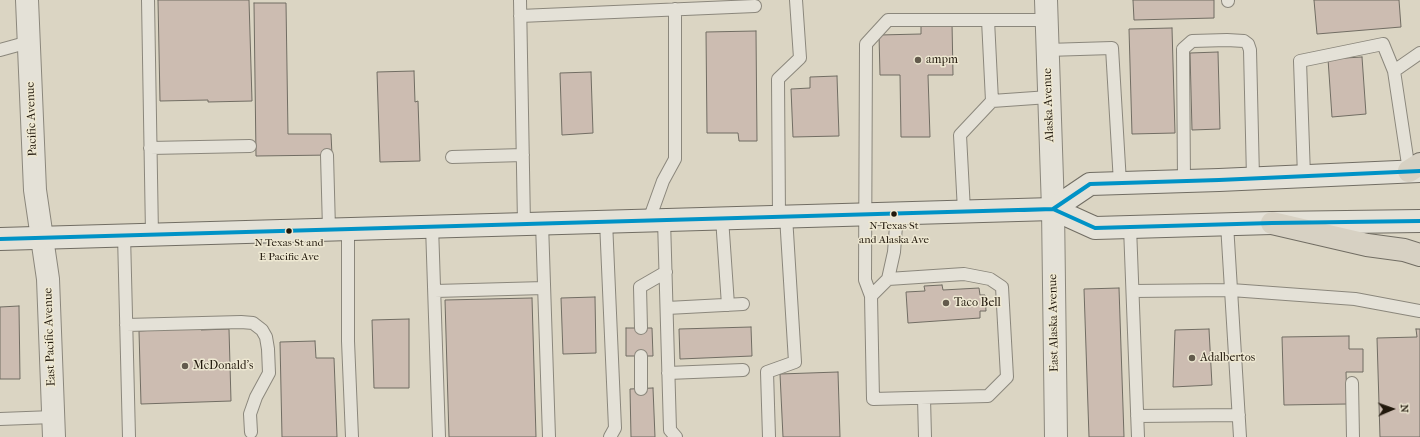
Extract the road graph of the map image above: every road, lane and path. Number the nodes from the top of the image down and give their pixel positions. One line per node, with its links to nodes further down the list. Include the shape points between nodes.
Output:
1 (27, 0): 10 (main road, Pacific Avenue)
2 (148, 0): 18 (lane)
3 (520, 0): 8 (lane)
4 (796, 0): 31 (lane, via 800,58 778,79)
5 (755, 6): 6 (lane)
6 (675, 9): 8 (lane); 33 (lane, via 675,159 663,181)
7 (1046, 10): 9 (lane); 12 (main road, Alaska Avenue)
8 (520, 16): 20 (lane)
9 (988, 20): 16 (lane); 30 (lane, via 888,20 866,44)
10 (29, 42): 11 (lane); 44 (main road, Pacific Avenue, via 35,190)
11 (0, 50)
12 (1048, 50): 15 (main road, Alaska Avenue); 26 (lane, via 1112,48)
13 (1420, 53): 14 (lane)
14 (1394, 71): 22 (lane); 23 (lane, via 1383,44 1300,61)
15 (1049, 97): 16 (lane); 27 (main road, Alaska Avenue)
16 (992, 101): 28 (lane, via 960,135)
17 (250, 146): 18 (lane)
18 (150, 148): 42 (lane)
19 (327, 155): 41 (lane)
20 (523, 156): 21 (lane); 36 (lane)
21 (452, 157)
22 (1416, 169): 23 (main road)
23 (1304, 176): 24 (main road)
24 (1253, 178): 25 (main road); 25 (lane, via 1248,44 1244,41 1227,40 1192,41 1183,49)
25 (1184, 181): 26 (main road)
26 (1120, 183): 27 (main road, via 1090,184)
27 (1053, 209): 28 (main road); 40 (main road, via 1095,228); 79 (main road, East Alaska Avenue)
28 (964, 211): 29 (main road)
29 (897, 213): 30 (main road); 48 (lane, via 894,252)
30 (865, 214): 31 (main road); 53 (lane, via 865,280)
31 (783, 216): 32 (main road); 77 (lane, via 795,362 766,372)
32 (722, 218): 33 (main road); 55 (lane)
33 (656, 220): 34 (main road); 47 (lane)
34 (606, 221): 36 (main road); 75 (lane, via 615,428)
35 (1420, 221): 37 (main road)
36 (533, 223): 39 (main road); 49 (lane)
37 (1272, 223): 38 (main road); 46 (main road)
38 (1227, 224): 40 (main road); 50 (lane)
39 (432, 226): 41 (main road); 51 (lane)
40 (1130, 227): 52 (lane)
41 (338, 229): 42 (main road); 72 (lane, via 348,341)
42 (152, 234): 43 (main road)
43 (124, 236): 44 (main road); 58 (lane)
44 (41, 238): 45 (main road); 69 (main road, East Pacific Avenue, via 48,279)
45 (0, 239)
46 (1420, 255)
47 (666, 272): 56 (lane); 59 (lane, via 640,286)
48 (888, 279): 53 (lane); 65 (lane, via 964,274 990,279 1002,287 1007,377 988,396)
49 (544, 288): 51 (lane); 74 (lane)
50 (1231, 290): 52 (lane); 57 (lane, via 1355,299); 66 (lane)
51 (434, 291): 73 (lane)
52 (1133, 291): 67 (lane)
53 (871, 296): 65 (lane, via 874,399)
54 (743, 304): 55 (lane)
55 (728, 305): 56 (lane)
56 (666, 308): 62 (lane)
57 (1420, 311)
58 (126, 325): 70 (lane, via 241,322 253,323 262,330 268,349 269,373 250,414); 71 (lane)
59 (641, 328)
60 (641, 356): 64 (lane)
61 (743, 370): 62 (lane)
62 (668, 373): 76 (lane, via 670,430)
63 (1352, 383): 82 (lane)
64 (641, 389)
65 (924, 398): 78 (lane)
66 (1239, 415): 67 (lane); 81 (lane)
67 (1137, 416): 80 (lane)
68 (0, 418): 69 (lane)
69 (54, 427)
70 (251, 432)
71 (129, 437)
72 (352, 437)
73 (439, 437)
74 (549, 437)
75 (610, 437)
76 (676, 437)
77 (769, 437)
78 (925, 437)
79 (1056, 437)
80 (1138, 437)
81 (1240, 437)
82 (1353, 437)

